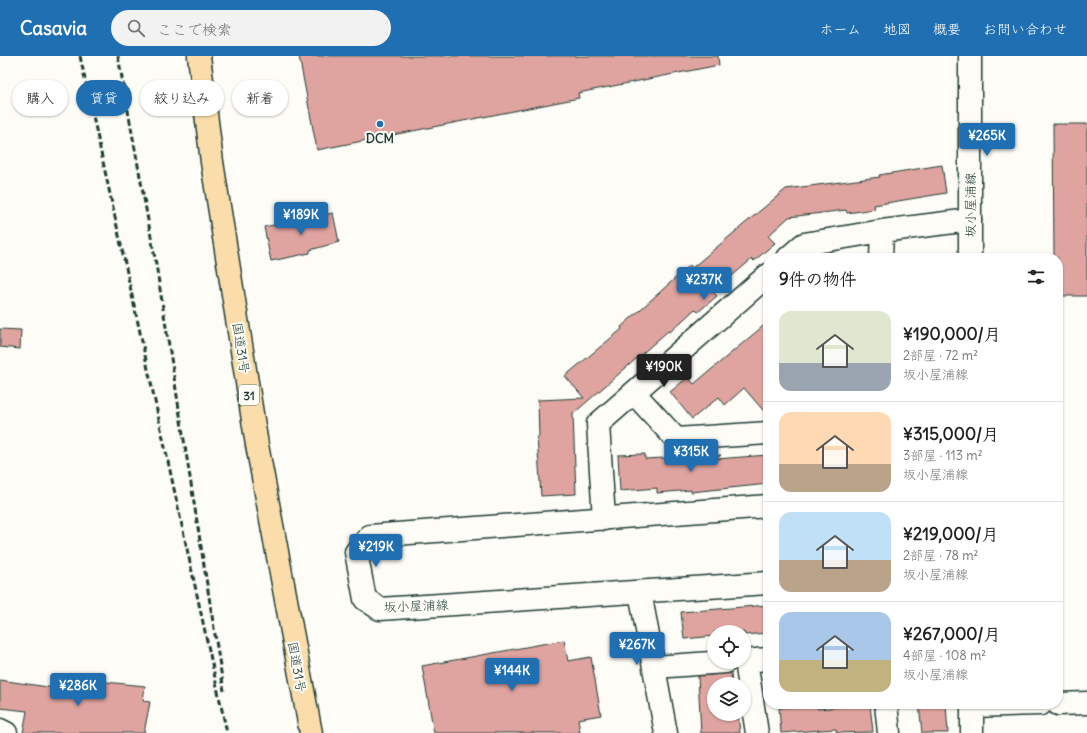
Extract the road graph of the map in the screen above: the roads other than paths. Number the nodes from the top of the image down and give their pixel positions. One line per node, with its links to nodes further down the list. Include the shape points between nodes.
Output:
1 (198, 56): 26 (highway, 国道31号 / 31, via 212,162 257,445)
2 (970, 56): 3 (street, 坂小屋浦線)
3 (970, 220): 4 (street); 7 (street, 坂小屋浦線)
4 (882, 231): 5 (street, via 804,244); 6 (street)
5 (794, 253)
6 (881, 253)
7 (970, 253)
8 (763, 280): 9 (street)
9 (634, 392): 10 (street, via 676,439); 12 (street, via 598,424)
10 (763, 433)
11 (763, 506): 12 (street, 坂小屋浦線)
12 (604, 519): 14 (street, 坂小屋浦線, via 370,536 356,552 365,599 380,609)
13 (763, 583): 14 (street, 坂小屋浦線)
14 (640, 592): 18 (street)
15 (763, 659): 16 (street)
16 (751, 660)
17 (707, 663): 18 (street)
18 (654, 666): 27 (street)
19 (740, 669): 28 (street)
20 (1087, 703): 21 (street)
21 (1063, 704)
22 (887, 709): 29 (street)
23 (972, 709): 30 (street)
24 (0, 730): 25 (street)
25 (6, 733)
26 (310, 733)
27 (666, 733)
28 (757, 733)
29 (889, 733)
30 (972, 733)

